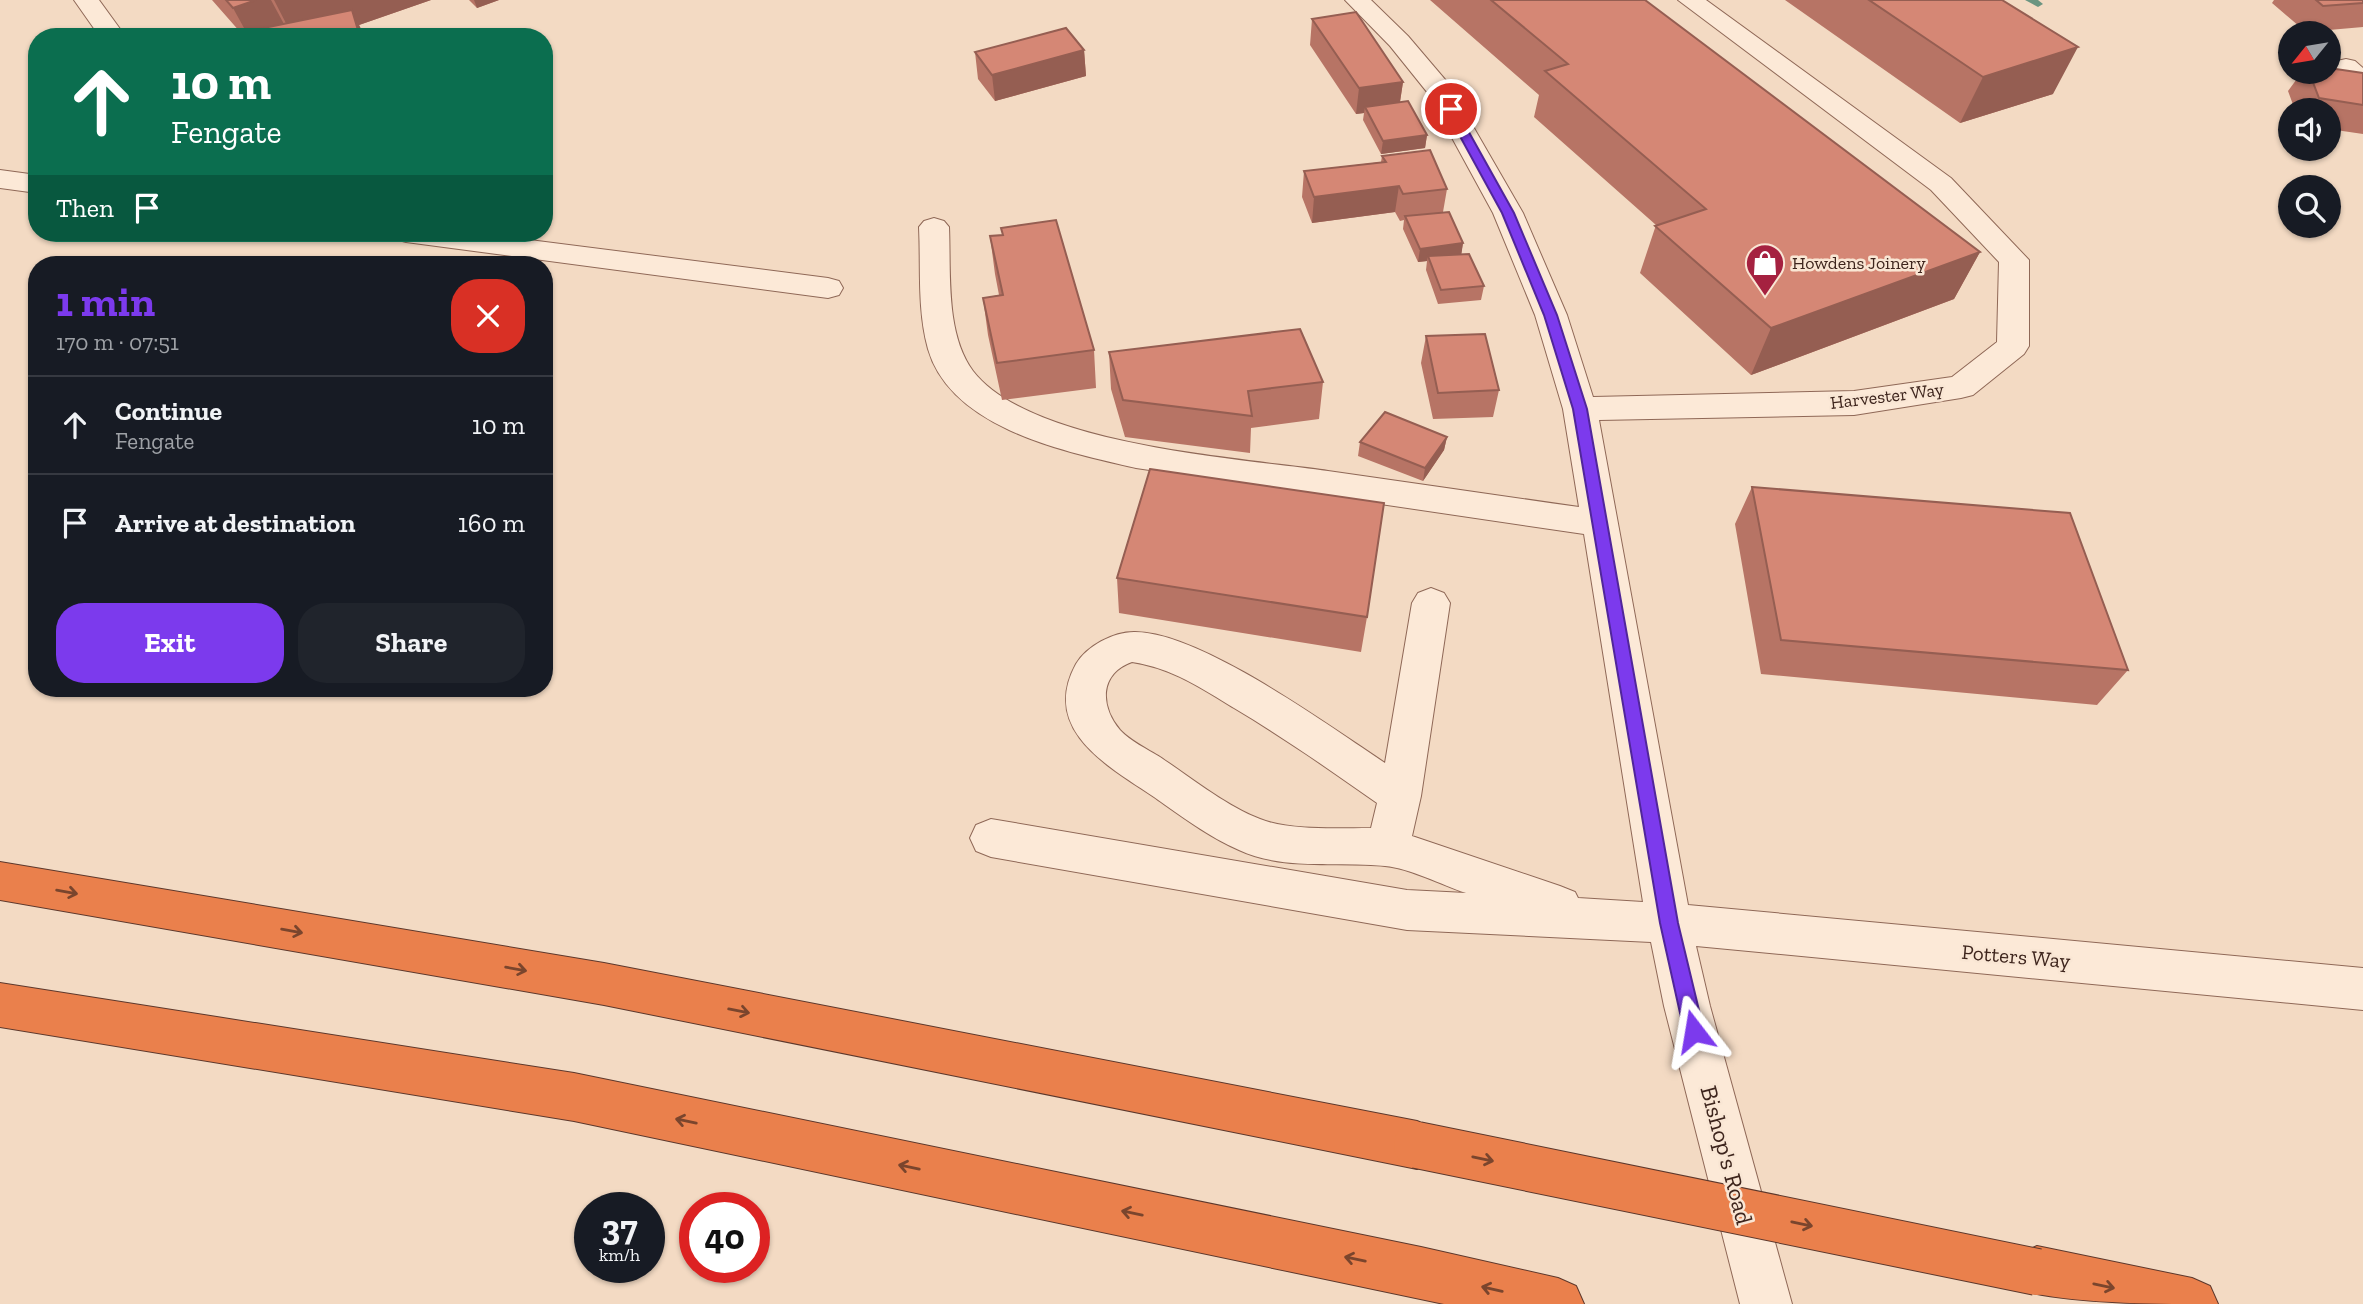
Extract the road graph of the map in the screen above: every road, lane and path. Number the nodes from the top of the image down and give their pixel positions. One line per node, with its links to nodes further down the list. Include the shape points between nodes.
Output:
1 (86, 0): 4 (street)
2 (1357, 0): 10 (street, Bishop's Road, via 1439,89 1508,213 1551,315)
3 (1690, 0): 10 (street, Harvester Way, via 1941,184 2014,260 2013,346 1961,387 1854,404)
4 (106, 28)
5 (0, 179): 6 (street)
6 (28, 183)
7 (934, 227): 11 (street, via 939,317 948,359 972,390 999,412 1079,442 1136,456)
8 (474, 242): 9 (street)
9 (828, 289)
10 (1580, 409): 11 (street, Bishop's Road)
11 (1599, 523): 18 (street, Bishop's Road)
12 (1431, 603): 13 (street)
13 (1400, 796): 15 (street); 15 (street, via 1293,723 1190,662 1154,650 1132,647 1108,655 1092,672 1084,694 1088,719 1108,744 1253,837 1309,846)
14 (991, 838): 17 (street, Potters Way, via 1408,910)
15 (1388, 847): 17 (street)
16 (0, 881): 23 (highway, one-way to 23, bridge, via 604,984)
17 (1601, 920): 18 (street, Potters Way)
18 (1669, 923): 19 (street, Potters Way); 22 (street, Bishop's Road)
19 (2363, 989)
20 (0, 1005): 21 (highway, one-way to 20, via 574,1097)
21 (1558, 1304)
22 (1766, 1304)
23 (2192, 1304)

